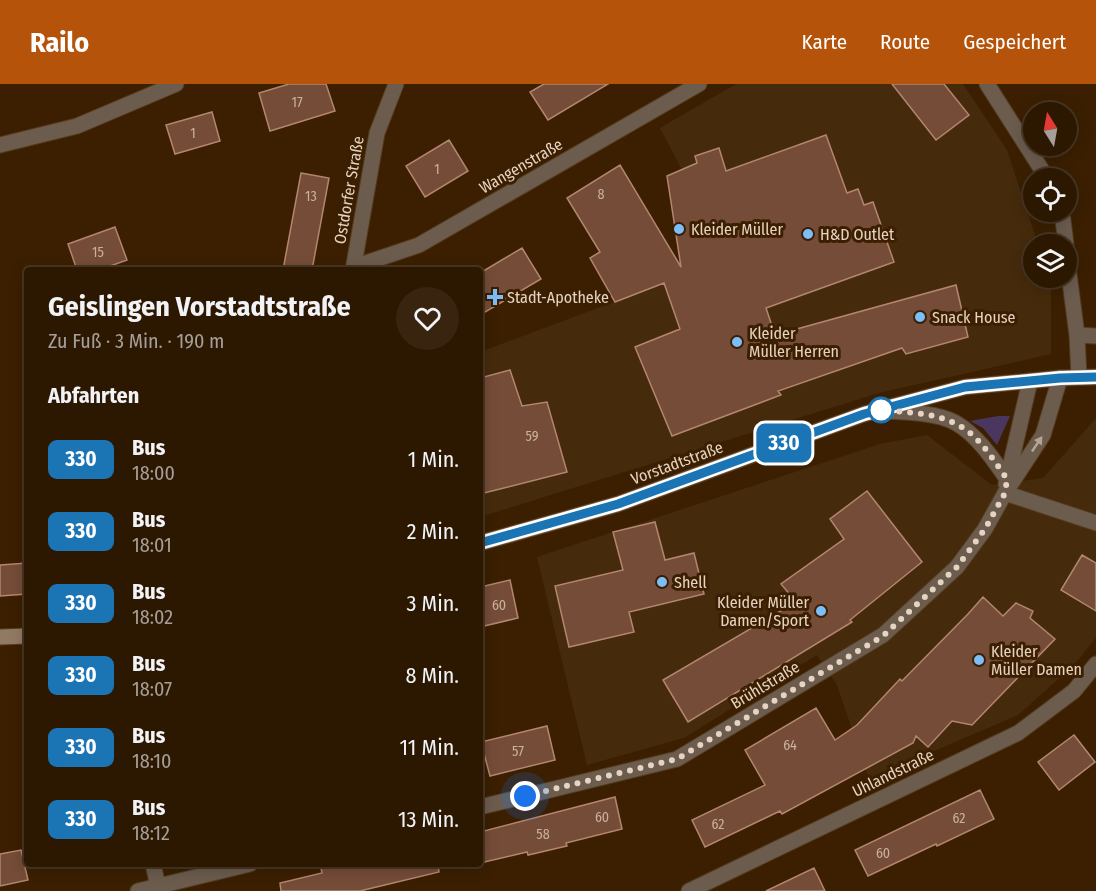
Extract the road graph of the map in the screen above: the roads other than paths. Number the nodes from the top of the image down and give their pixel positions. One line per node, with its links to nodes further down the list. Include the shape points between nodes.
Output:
1 (176, 84): 5 (street, via 77,126)
2 (396, 84): 7 (street, Ostdorfer Straße, via 377,133)
3 (699, 84): 8 (street, Wangenstraße, via 419,245)
4 (987, 84): 6 (street)
5 (0, 145)
6 (1041, 168)
7 (354, 267)
8 (359, 267)
9 (1071, 288): 10 (street)
10 (1077, 335): 11 (street); 12 (street)
11 (1096, 336)
12 (1079, 377): 13 (main road, Vorstadtstraße); 14 (main road, Vorstadtstraße)
13 (1096, 377)
14 (1060, 378): 15 (main road, Vorstadtstraße); 17 (street, Brühlstraße, one-way to 14, via 1043,435)
15 (1030, 381): 16 (main road, Vorstadtstraße, via 965,387); 17 (street, Brühlstraße)
16 (878, 410): 17 (street, via 954,422 978,441); 19 (main road, Vorstadtstraße, via 618,504)
17 (1006, 486): 18 (street); 23 (street, Brühlstraße, via 985,529 957,567 883,636 677,759)
18 (1096, 523)
19 (483, 542)
20 (24, 636): 21 (main road)
21 (0, 637)
22 (1096, 664): 28 (street, Uhlandstraße, via 1074,691 1018,733)
23 (483, 806)
24 (154, 867): 26 (street)
25 (239, 867): 26 (street)
26 (159, 889): 27 (street)
27 (138, 891)
28 (689, 891)

